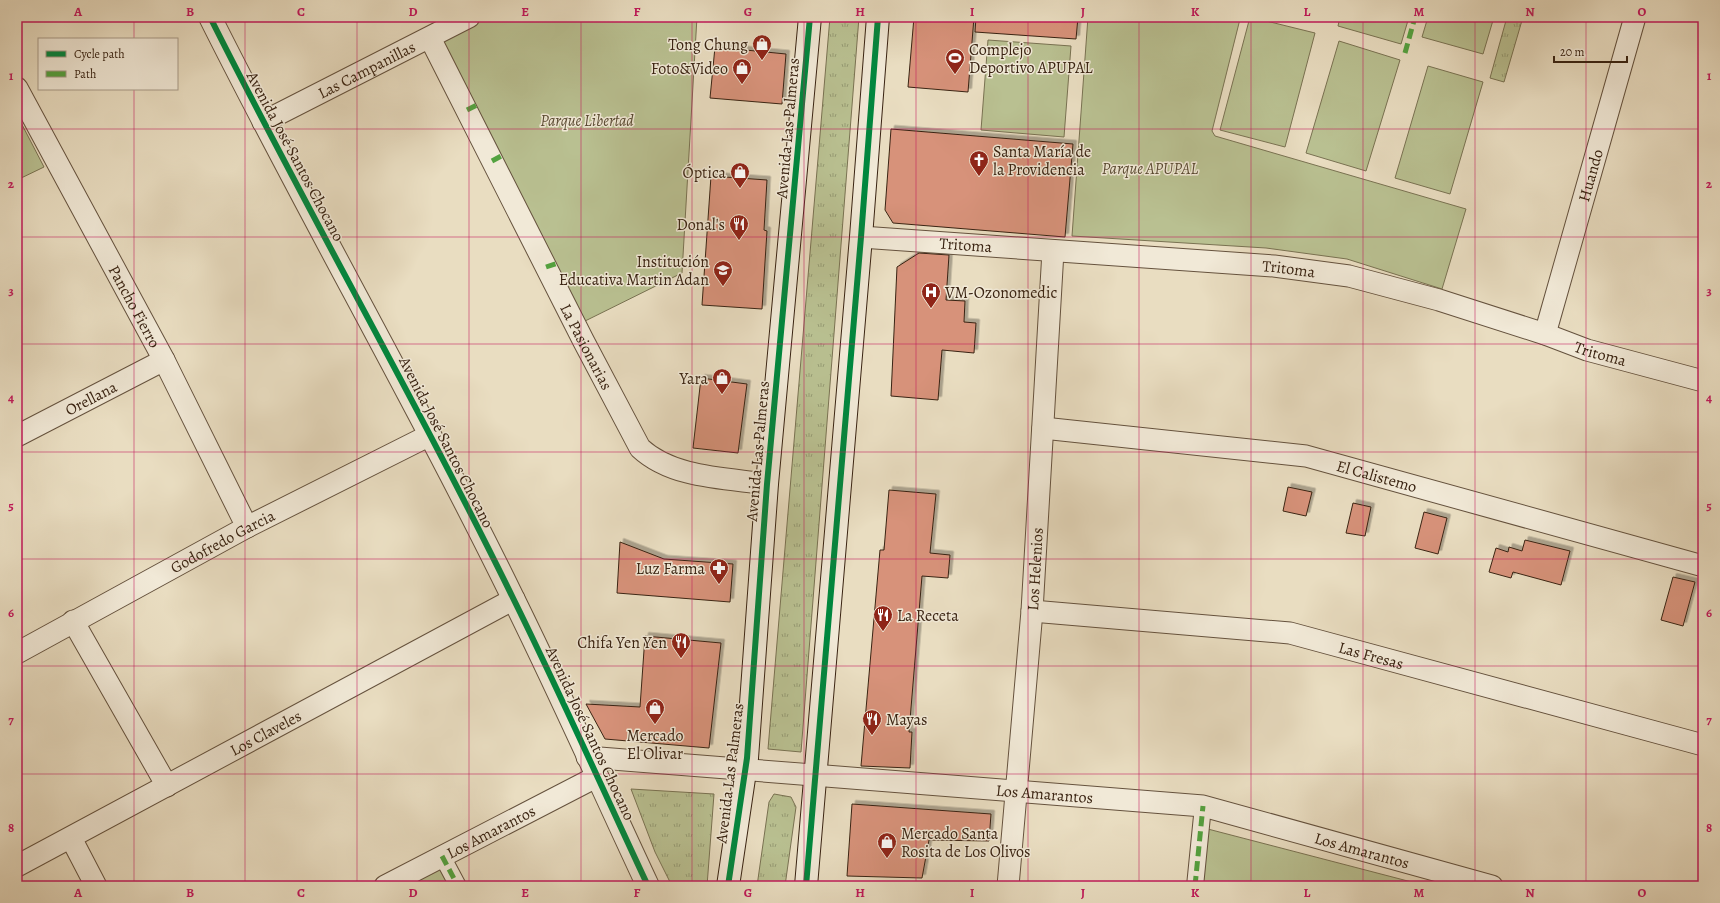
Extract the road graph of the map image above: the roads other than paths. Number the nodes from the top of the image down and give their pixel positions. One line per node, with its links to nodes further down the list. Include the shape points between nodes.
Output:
1 (210, 17): 8 (main road, Avenida José Santos Chocano)
2 (469, 17): 6 (street, Las Campanillas)
3 (810, 17): 17 (main road, Avenida Las Palmeras)
4 (878, 17): 9 (main road)
5 (1635, 17): 11 (street, Huando)
6 (430, 38): 8 (street, Las Campanillas); 17 (street, La Pasionarias, via 640,448 653,460 674,469)
7 (17, 88): 12 (street, Pancho Fierro)
8 (262, 122): 15 (main road, Avenida José Santos Chocano)
9 (861, 237): 10 (street, Tritoma); 27 (main road)
10 (1054, 251): 11 (street, Tritoma, via 1274,266 1349,276 1439,300); 14 (street, Los Helenios)
11 (1545, 334): 13 (street, Tritoma, via 1587,350)
12 (164, 360): 16 (street, Orellana); 18 (street, Pancho Fierro)
13 (1703, 381)
14 (1043, 428): 19 (street, El Calistemo, via 1306,456); 21 (street, Los Helenios)
15 (430, 435): 18 (street, Godofredo Garcia); 20 (main road, Avenida José Santos Chocano)
16 (17, 436)
17 (767, 484): 26 (main road, Avenida Las Palmeras)
18 (247, 527): 22 (street, Godofredo Garcia)
19 (1703, 566)
20 (514, 599): 25 (main road, Avenida José Santos Chocano); 29 (street, Los Claveles)
21 (1032, 611): 24 (street, Las Fresas, via 1290,633); 30 (street, Los Helenios)
22 (73, 621): 23 (street, Godofredo Garcia); 29 (street)
23 (17, 653)
24 (1703, 744)
25 (587, 757): 26 (street, Los Amarantos); 28 (main road, Avenida José Santos Chocano)
26 (746, 770): 27 (street, Los Amarantos); 39 (main road, Avenida Las Palmeras)
27 (816, 775): 30 (street, Los Amarantos); 40 (main road)
28 (596, 777): 33 (street, Los Amarantos); 38 (main road, Avenida José Santos Chocano)
29 (168, 786): 32 (street, Los Claveles)
30 (1015, 791): 31 (street, Los Amarantos); 41 (street, Los Helenios)
31 (1203, 806): 42 (street); 43 (street, Los Amarantos)
32 (71, 838): 34 (street, Los Claveles); 35 (street)
33 (442, 856): 36 (street, Los Amarantos); 37 (street)
34 (17, 866)
35 (96, 886)
36 (385, 886)
37 (458, 886)
38 (648, 886)
39 (728, 886)
40 (806, 886)
41 (1008, 886)
42 (1195, 886)
43 (1492, 886)

